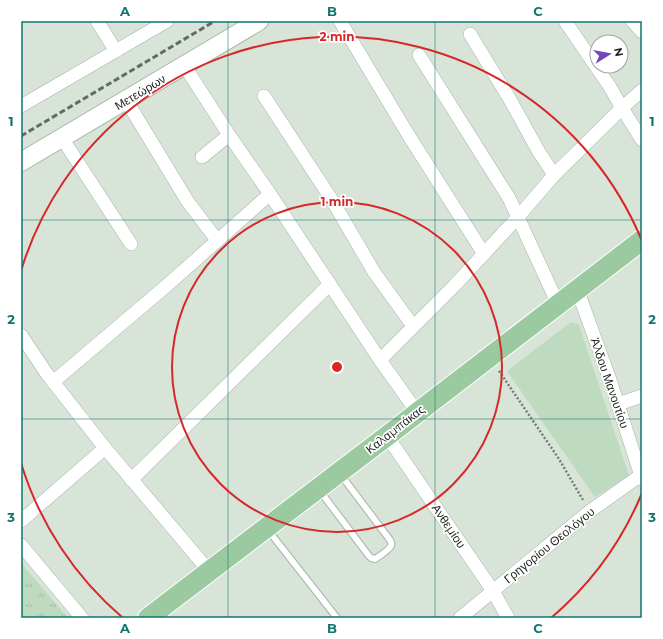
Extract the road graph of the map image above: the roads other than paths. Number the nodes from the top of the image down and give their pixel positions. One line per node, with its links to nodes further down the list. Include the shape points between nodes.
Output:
1 (96, 21): 9 (street)
2 (166, 21): 9 (street)
3 (259, 21): 11 (street, Μετεώρων)
4 (340, 21): 28 (street)
5 (565, 21): 16 (street)
6 (632, 21): 7 (street)
7 (642, 32)
8 (470, 34): 22 (street)
9 (116, 52): 15 (street)
10 (419, 55): 24 (street, via 510,198)
11 (184, 65): 14 (street, Μετεώρων); 17 (street)
12 (642, 90): 16 (street)
13 (264, 96): 32 (street, via 332,200 374,272)
14 (126, 100): 18 (street, Μετεώρων); 25 (street, via 188,202)
15 (21, 106)
16 (622, 108): 19 (street); 22 (street)
17 (229, 135): 20 (street); 23 (street)
18 (62, 138): 21 (street, Μετεώρων); 27 (street)
19 (642, 140)
20 (202, 157)
21 (21, 162)
22 (554, 175): 24 (street)
23 (270, 194): 25 (street); 29 (street)
24 (518, 217): 28 (street); 31 (street)
25 (217, 240): 35 (street)
26 (642, 240): 30 (main road, Καλαμπάκας)
27 (131, 244)
28 (484, 254): 32 (street)
29 (330, 284): 34 (street); 43 (street)
30 (577, 289): 31 (main road, Καλαμπάκας); 37 (street, Άλδου Μανουτίου)
31 (558, 304): 38 (main road, Καλαμπάκας)
32 (413, 326): 34 (street)
33 (23, 341): 35 (street)
34 (380, 360): 38 (street)
35 (53, 382): 40 (street)
36 (642, 396): 37 (street)
37 (618, 404): 42 (street, Άλδου Μανουτίου)
38 (418, 412): 39 (main road, Καλαμπάκας)
39 (387, 436): 41 (main road, Καλαμπάκας); 49 (street, Ανθεμίου)
40 (104, 448): 43 (street); 45 (street)
41 (339, 472): 44 (main road, Καλαμπάκας); 44 (lane, via 391,542 391,546 377,557 374,559 369,556)
42 (641, 477): 49 (street, Γρηγορίου Θεολόγου, via 590,511)
43 (131, 480): 48 (street)
44 (318, 488): 46 (main road, Καλαμπάκας)
45 (21, 521)
46 (266, 528): 48 (main road, Καλαμπάκας); 52 (lane)
47 (21, 545): 50 (street)
48 (209, 572): 51 (main road, Καλαμπάκας)
49 (493, 591): 53 (street, Γρηγορίου Θεολόγου); 54 (street, Ανθεμίου)
50 (82, 618)
51 (148, 618)
52 (337, 618)
53 (460, 618)
54 (508, 618)

